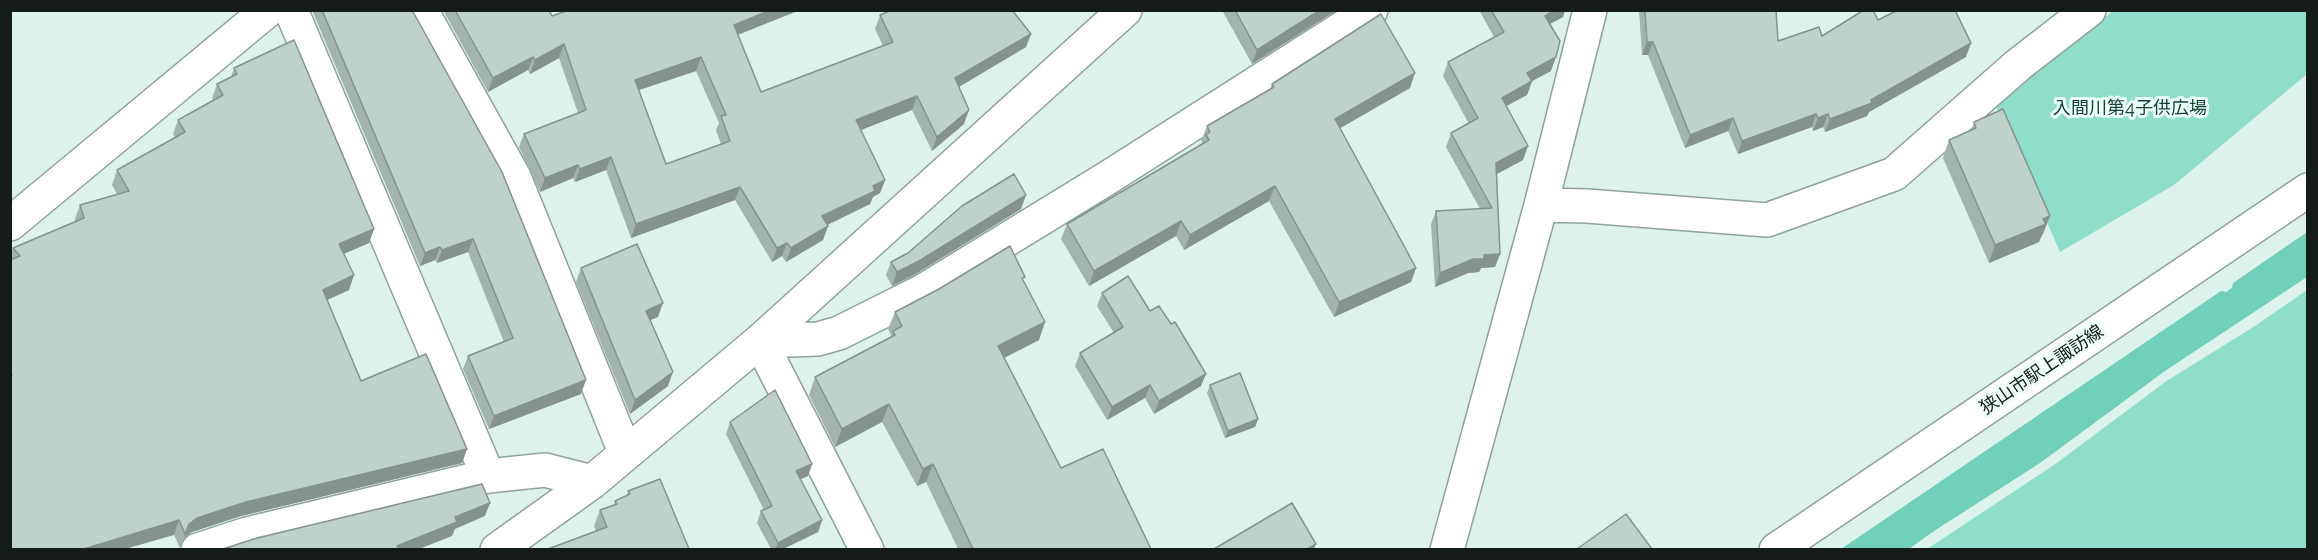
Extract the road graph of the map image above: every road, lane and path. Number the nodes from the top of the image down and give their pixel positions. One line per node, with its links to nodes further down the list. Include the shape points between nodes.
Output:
1 (268, 10): 10 (street)
2 (291, 10): 13 (street)
3 (421, 10): 12 (street, via 514,177)
4 (1125, 10): 11 (street)
5 (1371, 10): 11 (street, via 923,291 839,333 818,339)
6 (1590, 10): 9 (street)
7 (2089, 10): 9 (street, via 2018,65 1894,174 1767,220)
8 (2307, 190): 19 (street, 狭山市駅上諏訪線)
9 (1541, 205): 18 (street)
10 (10, 224)
11 (760, 341): 12 (street); 17 (street)
12 (625, 452): 14 (street)
13 (488, 476): 14 (street, via 544,470); 15 (street)
14 (592, 482): 16 (street)
15 (198, 549)
16 (499, 549)
17 (867, 549)
18 (1447, 549)
19 (1776, 549)

